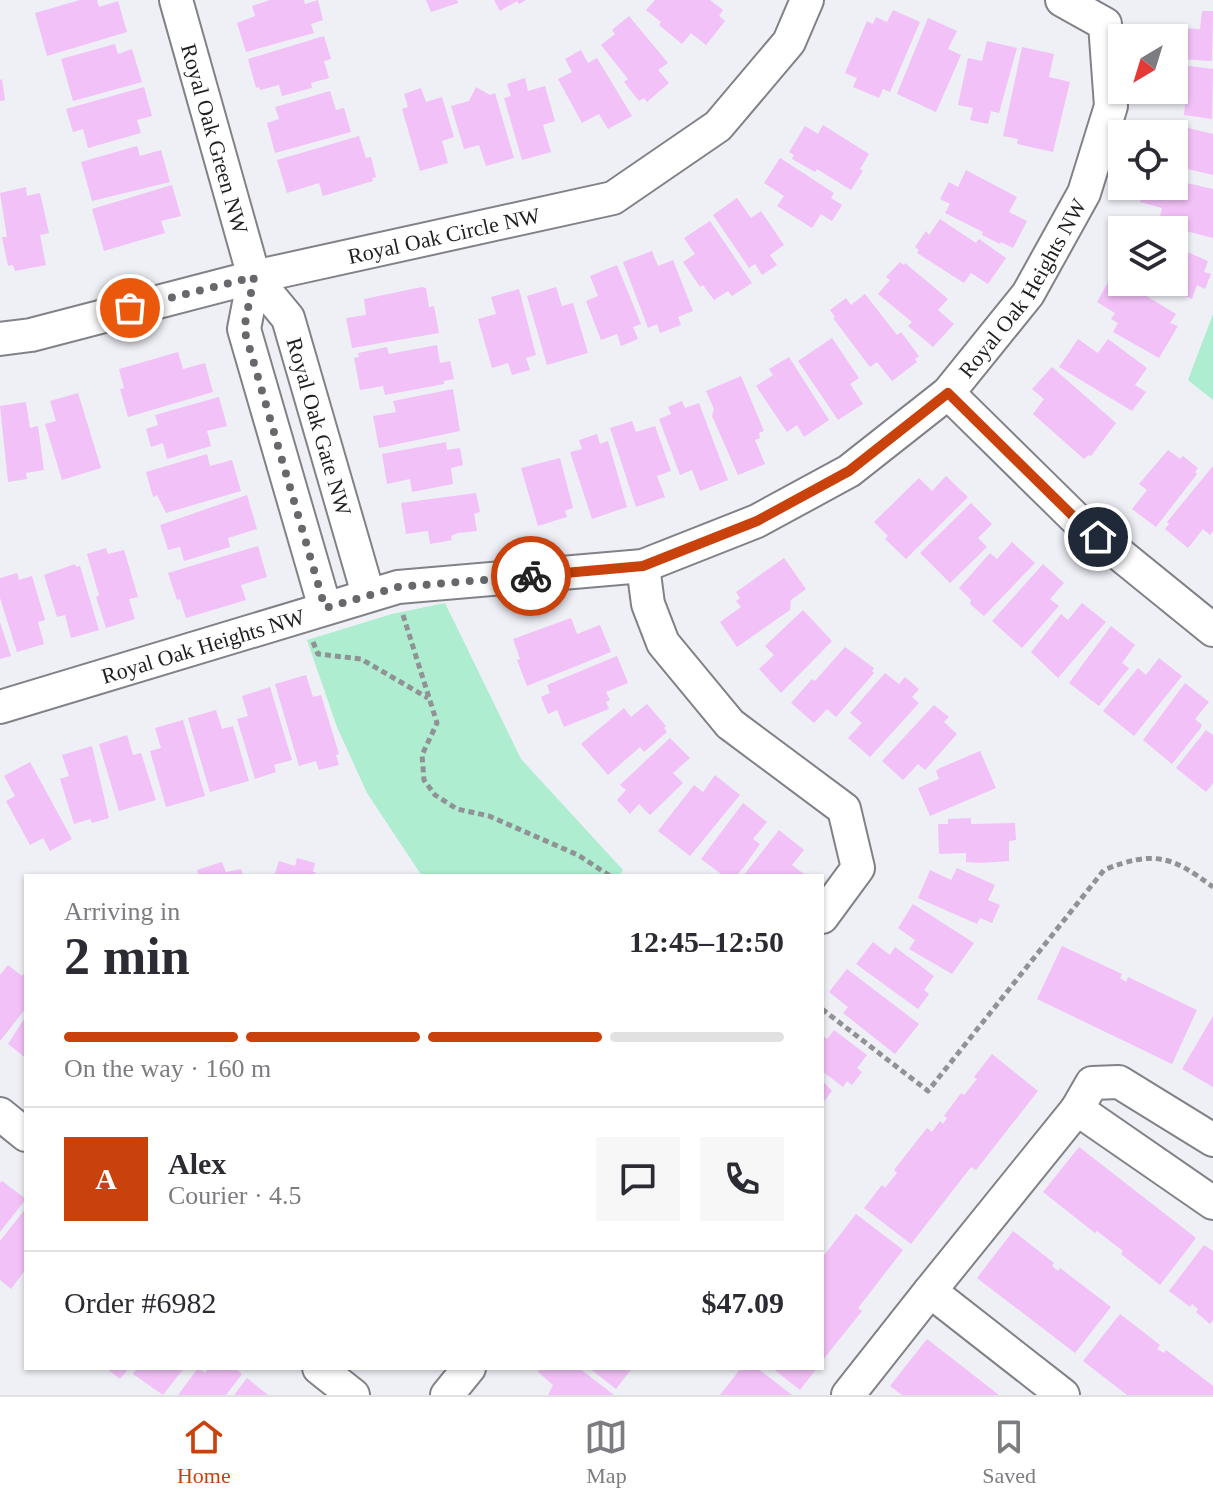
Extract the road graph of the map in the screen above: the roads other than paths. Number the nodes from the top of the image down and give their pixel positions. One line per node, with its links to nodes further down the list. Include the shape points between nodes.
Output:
1 (176, 0): 4 (street, Royal Oak Green NW)
2 (807, 0): 4 (street, Royal Oak Circle NW, via 789,42 718,126 613,198)
3 (1062, 0): 6 (street, Royal Oak Heights NW, via 1105,24 1111,106 1084,193 1028,294)
4 (254, 277): 5 (street, Royal Oak Circle NW); 8 (street, Royal Oak Gate NW, via 288,318); 9 (street, Royal Oak Gate NW, via 244,329)
5 (0, 339)
6 (948, 393): 7 (street, Royal Oak Heights NW, via 849,471 757,521); 10 (street, via 1075,518)
7 (643, 566): 8 (street, Royal Oak Heights NW); 12 (street, via 648,604 672,655 730,724 844,809 858,868)
8 (383, 590): 9 (street, Royal Oak Heights NW)
9 (314, 611): 11 (street, Royal Oak Heights NW)
10 (1213, 630)
11 (0, 707)
12 (824, 914)
13 (1077, 1109): 16 (street, via 1092,1083 1119,1082); 17 (street); 18 (street)
14 (0, 1114): 15 (street)
15 (24, 1133)
16 (1213, 1140)
17 (1213, 1203)
18 (930, 1291): 23 (street); 24 (street)
19 (322, 1370): 21 (street)
20 (467, 1370): 22 (street)
21 (353, 1395)
22 (447, 1395)
23 (848, 1395)
24 (1063, 1395)

